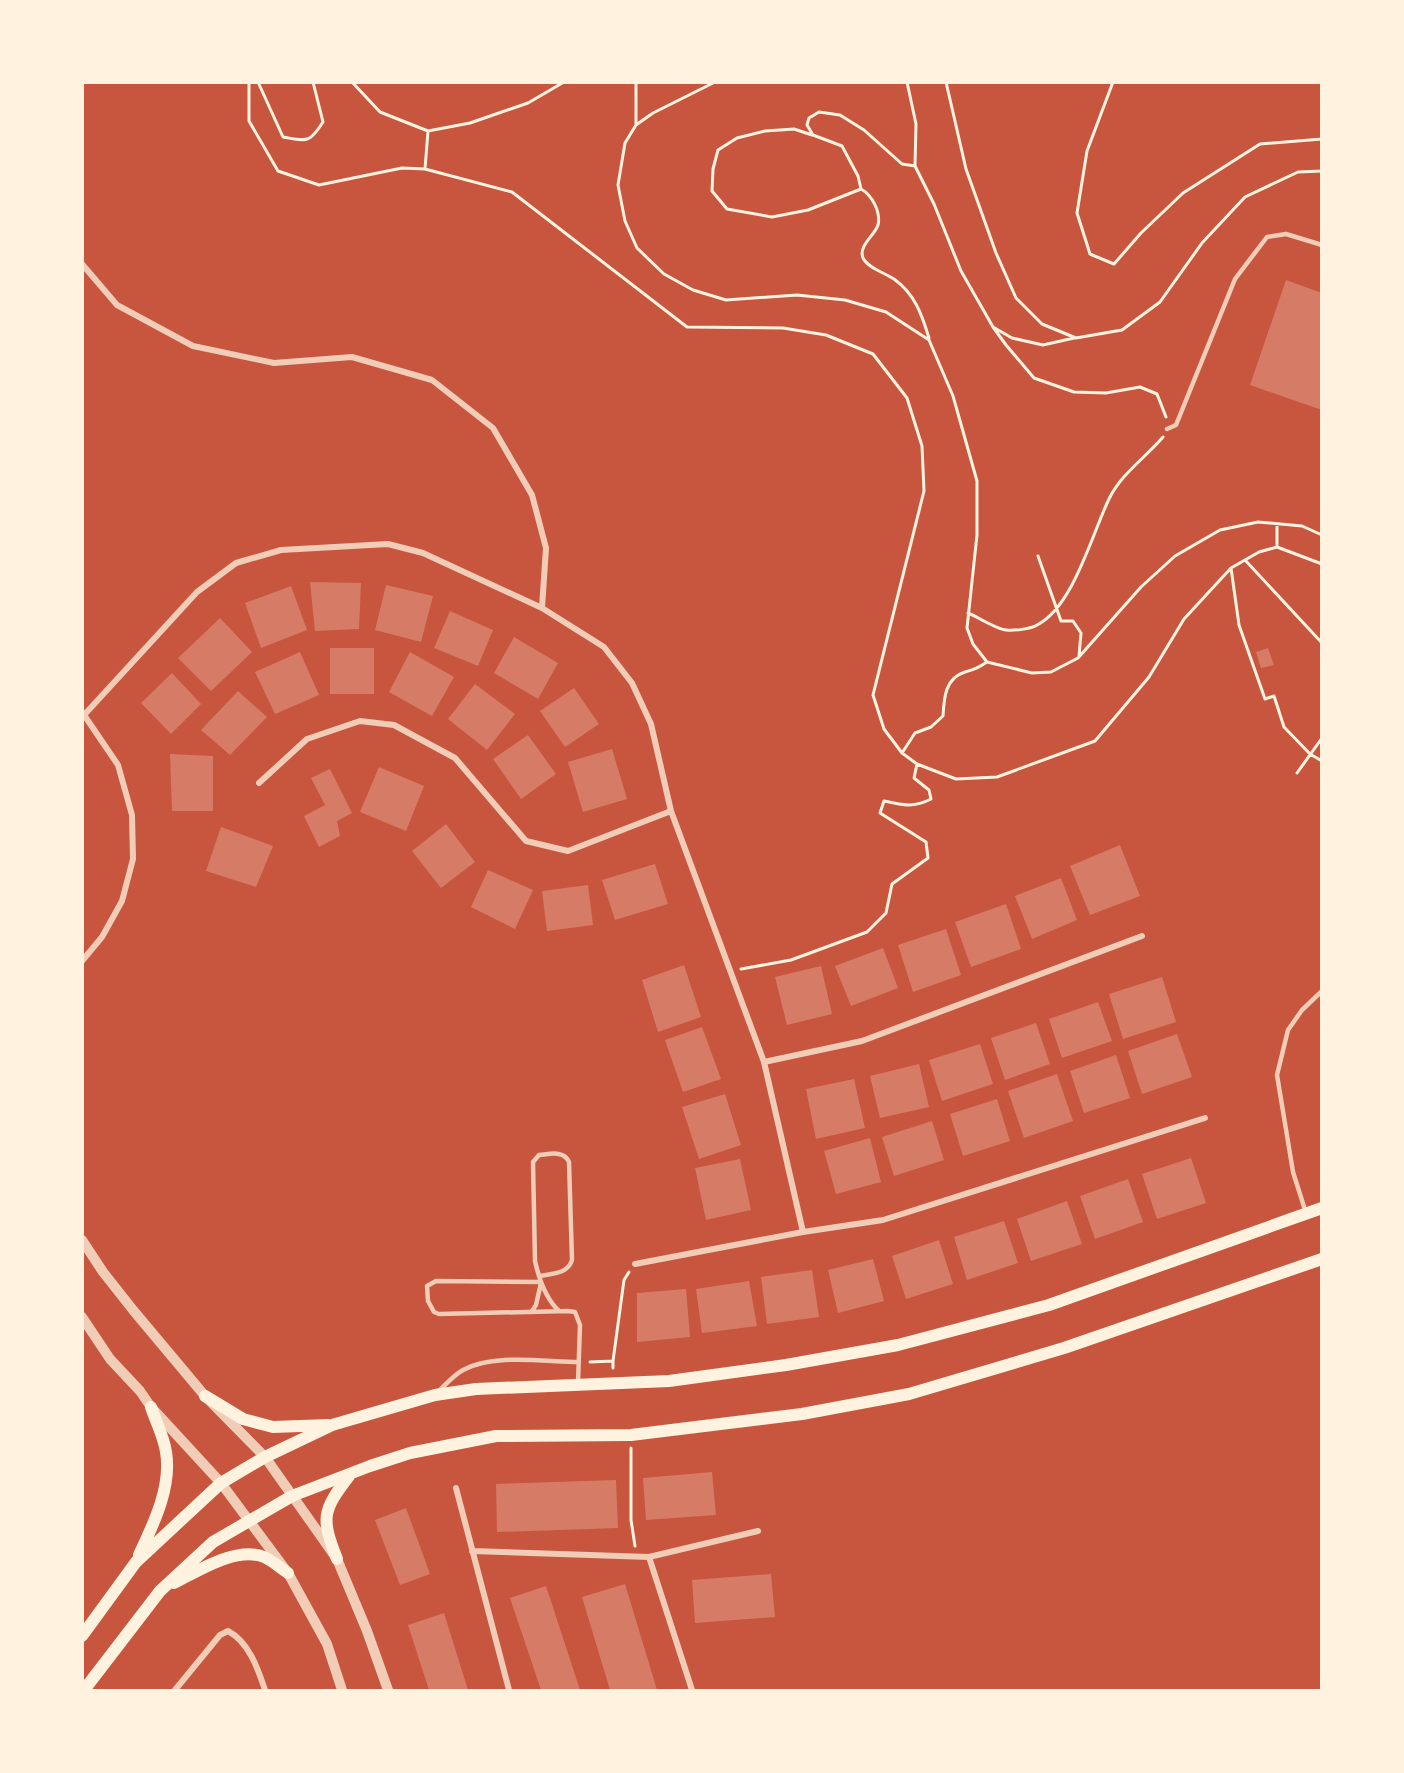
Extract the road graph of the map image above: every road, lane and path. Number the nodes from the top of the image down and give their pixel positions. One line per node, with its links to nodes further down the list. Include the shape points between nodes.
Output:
1 (249, 82): 16 (path, via 249,121 278,171 319,185 402,168)
2 (258, 82): 3 (path, via 283,137 304,140 314,136 323,122)
3 (314, 82)
4 (352, 82): 12 (path, via 380,112)
5 (564, 82): 12 (path, via 518,107 470,123)
6 (636, 82): 11 (path)
7 (715, 82): 11 (path)
8 (907, 82): 15 (path, via 916,124)
9 (946, 82): 22 (path, via 966,169 1016,298 1042,324)
10 (1113, 82): 14 (path, via 1087,150 1077,213 1090,254 1114,264 1183,193 1260,144)
11 (636, 125): 23 (path, via 625,143 618,185 624,221 637,248 664,274 693,290 726,300 797,295 845,300 886,312)
12 (428, 131): 16 (path)
13 (813, 135): 15 (path, via 807,125 809,118 819,112 840,115 864,130 902,164); 18 (path, via 842,146); 18 (path, via 794,129 737,138 718,150 711,191 727,209 772,217 808,210)
14 (1322, 139)
15 (915, 166): 21 (path, via 961,271)
16 (425, 170): 40 (path, via 512,192 687,327 783,328 826,335 873,354 906,398 922,446 924,491 873,695 884,729)
17 (1322, 171): 22 (path, via 1298,172 1245,197 1202,243 1160,302 1122,330)
18 (861, 189): 23 (path, via 869,193 876,207 878,224 862,256 911,295)
19 (1322, 245): 24 (lane, via 1286,234 1267,237 1235,279 1176,425)
20 (82, 264): 32 (street, via 117,305 193,346 274,363 352,357 432,380 493,428 532,495 546,548)
21 (993, 327): 22 (path, via 1012,338 1043,345); 24 (path, via 1034,378 1074,392 1106,393 1140,387 1157,394)
22 (1076, 338)
23 (929, 340): 34 (path, via 952,396 977,481 977,535)
24 (1167, 429): 33 (path, via 1147,456 1126,473 1109,498 1076,577)
25 (1277, 524): 26 (path, via 1302,526); 27 (path); 36 (path, via 1258,522 1220,530 1175,556 1141,587)
26 (1322, 535)
27 (1277, 547): 29 (path); 30 (path)
28 (1038, 556): 33 (path)
29 (1245, 560): 31 (path); 35 (path)
30 (1322, 564)
31 (1231, 568): 41 (path, via 1239,624 1265,699 1274,696 1284,727); 43 (path, via 1184,619 1149,677 1095,741 998,777 956,779)
32 (542, 608): 38 (street, via 423,553 388,544 281,550 236,563 197,592); 46 (street, via 604,646 632,682 651,724)
33 (1056, 610): 34 (path, via 1036,626 1005,630); 36 (path, via 1061,621 1073,621 1081,633)
34 (968, 613): 37 (path, via 967,628 973,644)
35 (1322, 643)
36 (1078, 657): 37 (path, via 1051,672 1032,673)
37 (987, 662): 40 (path, via 951,680 943,716 931,727 915,733)
38 (84, 713): 48 (street, via 118,765 132,815 133,859 122,901 102,937)
39 (1322, 738): 41 (path)
40 (902, 753): 43 (path)
41 (1310, 754): 42 (path); 44 (path)
42 (1322, 761)
43 (917, 764): 49 (path, via 914,778 929,790 931,799 920,805 903,806 884,801 880,813 926,842 928,858 892,884 886,913 867,932 791,960)
44 (1297, 773)
45 (259, 783): 46 (street, via 307,739 360,721 394,725 455,758 526,841 568,851)
46 (671, 811): 49 (street)
47 (1142, 936): 51 (street, via 862,1041)
48 (82, 961)
49 (730, 970): 51 (street)
50 (1322, 991): 54 (lane, via 1288,1030 1277,1075 1293,1172)
51 (764, 1062): 55 (street)
52 (1205, 1118): 55 (street, via 882,1220)
53 (1322, 1208): 54 (main road)
54 (1306, 1213): 65 (main road, via 1049,1305 898,1345 669,1381)
55 (803, 1232): 58 (street)
56 (82, 1240): 68 (street, via 133,1310)
57 (1322, 1259): 71 (main road, via 1064,1348 909,1394 802,1414)
58 (635, 1264): 63 (path, via 624,1280)
59 (540, 1279): 59 (lane, via 535,1261 532,1162 539,1155 563,1154 569,1162 572,1260 566,1270); 60 (lane); 60 (lane, via 436,1281 427,1286 434,1312); 61 (lane, via 547,1297)
60 (532, 1311): 61 (lane)
61 (559, 1311): 64 (lane, via 575,1312 578,1316)
62 (82, 1317): 69 (street, via 110,1359)
63 (613, 1361): 64 (path); 65 (path)
64 (579, 1362): 66 (lane); 67 (lane, via 481,1363 462,1370)
65 (613, 1384): 66 (main road)
66 (578, 1386): 67 (main road, via 476,1389)
67 (435, 1395): 70 (main road)
68 (205, 1396): 70 (main road, via 243,1419 273,1427); 72 (street)
69 (151, 1407): 74 (street); 83 (main road, via 166,1452 165,1489)
70 (332, 1425): 72 (main road)
71 (630, 1435): 73 (main road, via 496,1436 410,1453); 80 (path, via 631,1520)
72 (266, 1457): 74 (main road); 76 (street)
73 (350, 1475): 76 (main road); 82 (main road, via 331,1499 326,1517)
74 (221, 1483): 77 (street); 83 (main road)
75 (456, 1488): 79 (street)
76 (292, 1496): 77 (main road); 82 (street)
77 (250, 1520): 84 (street); 85 (main road, via 213,1542)
78 (758, 1531): 81 (street)
79 (472, 1551): 80 (street); 92 (street)
80 (637, 1557): 81 (street)
81 (649, 1557): 93 (street)
82 (337, 1559): 91 (street)
83 (136, 1562): 86 (main road)
84 (288, 1573): 85 (main road, via 264,1556 243,1554 214,1563); 90 (street, via 327,1644)
85 (160, 1591): 87 (main road)
86 (82, 1636)
87 (84, 1690)
88 (175, 1690): 89 (street, via 220,1635 228,1631 238,1636)
89 (266, 1690)
90 (342, 1690)
91 (388, 1690)
92 (509, 1690)
93 (692, 1690)

